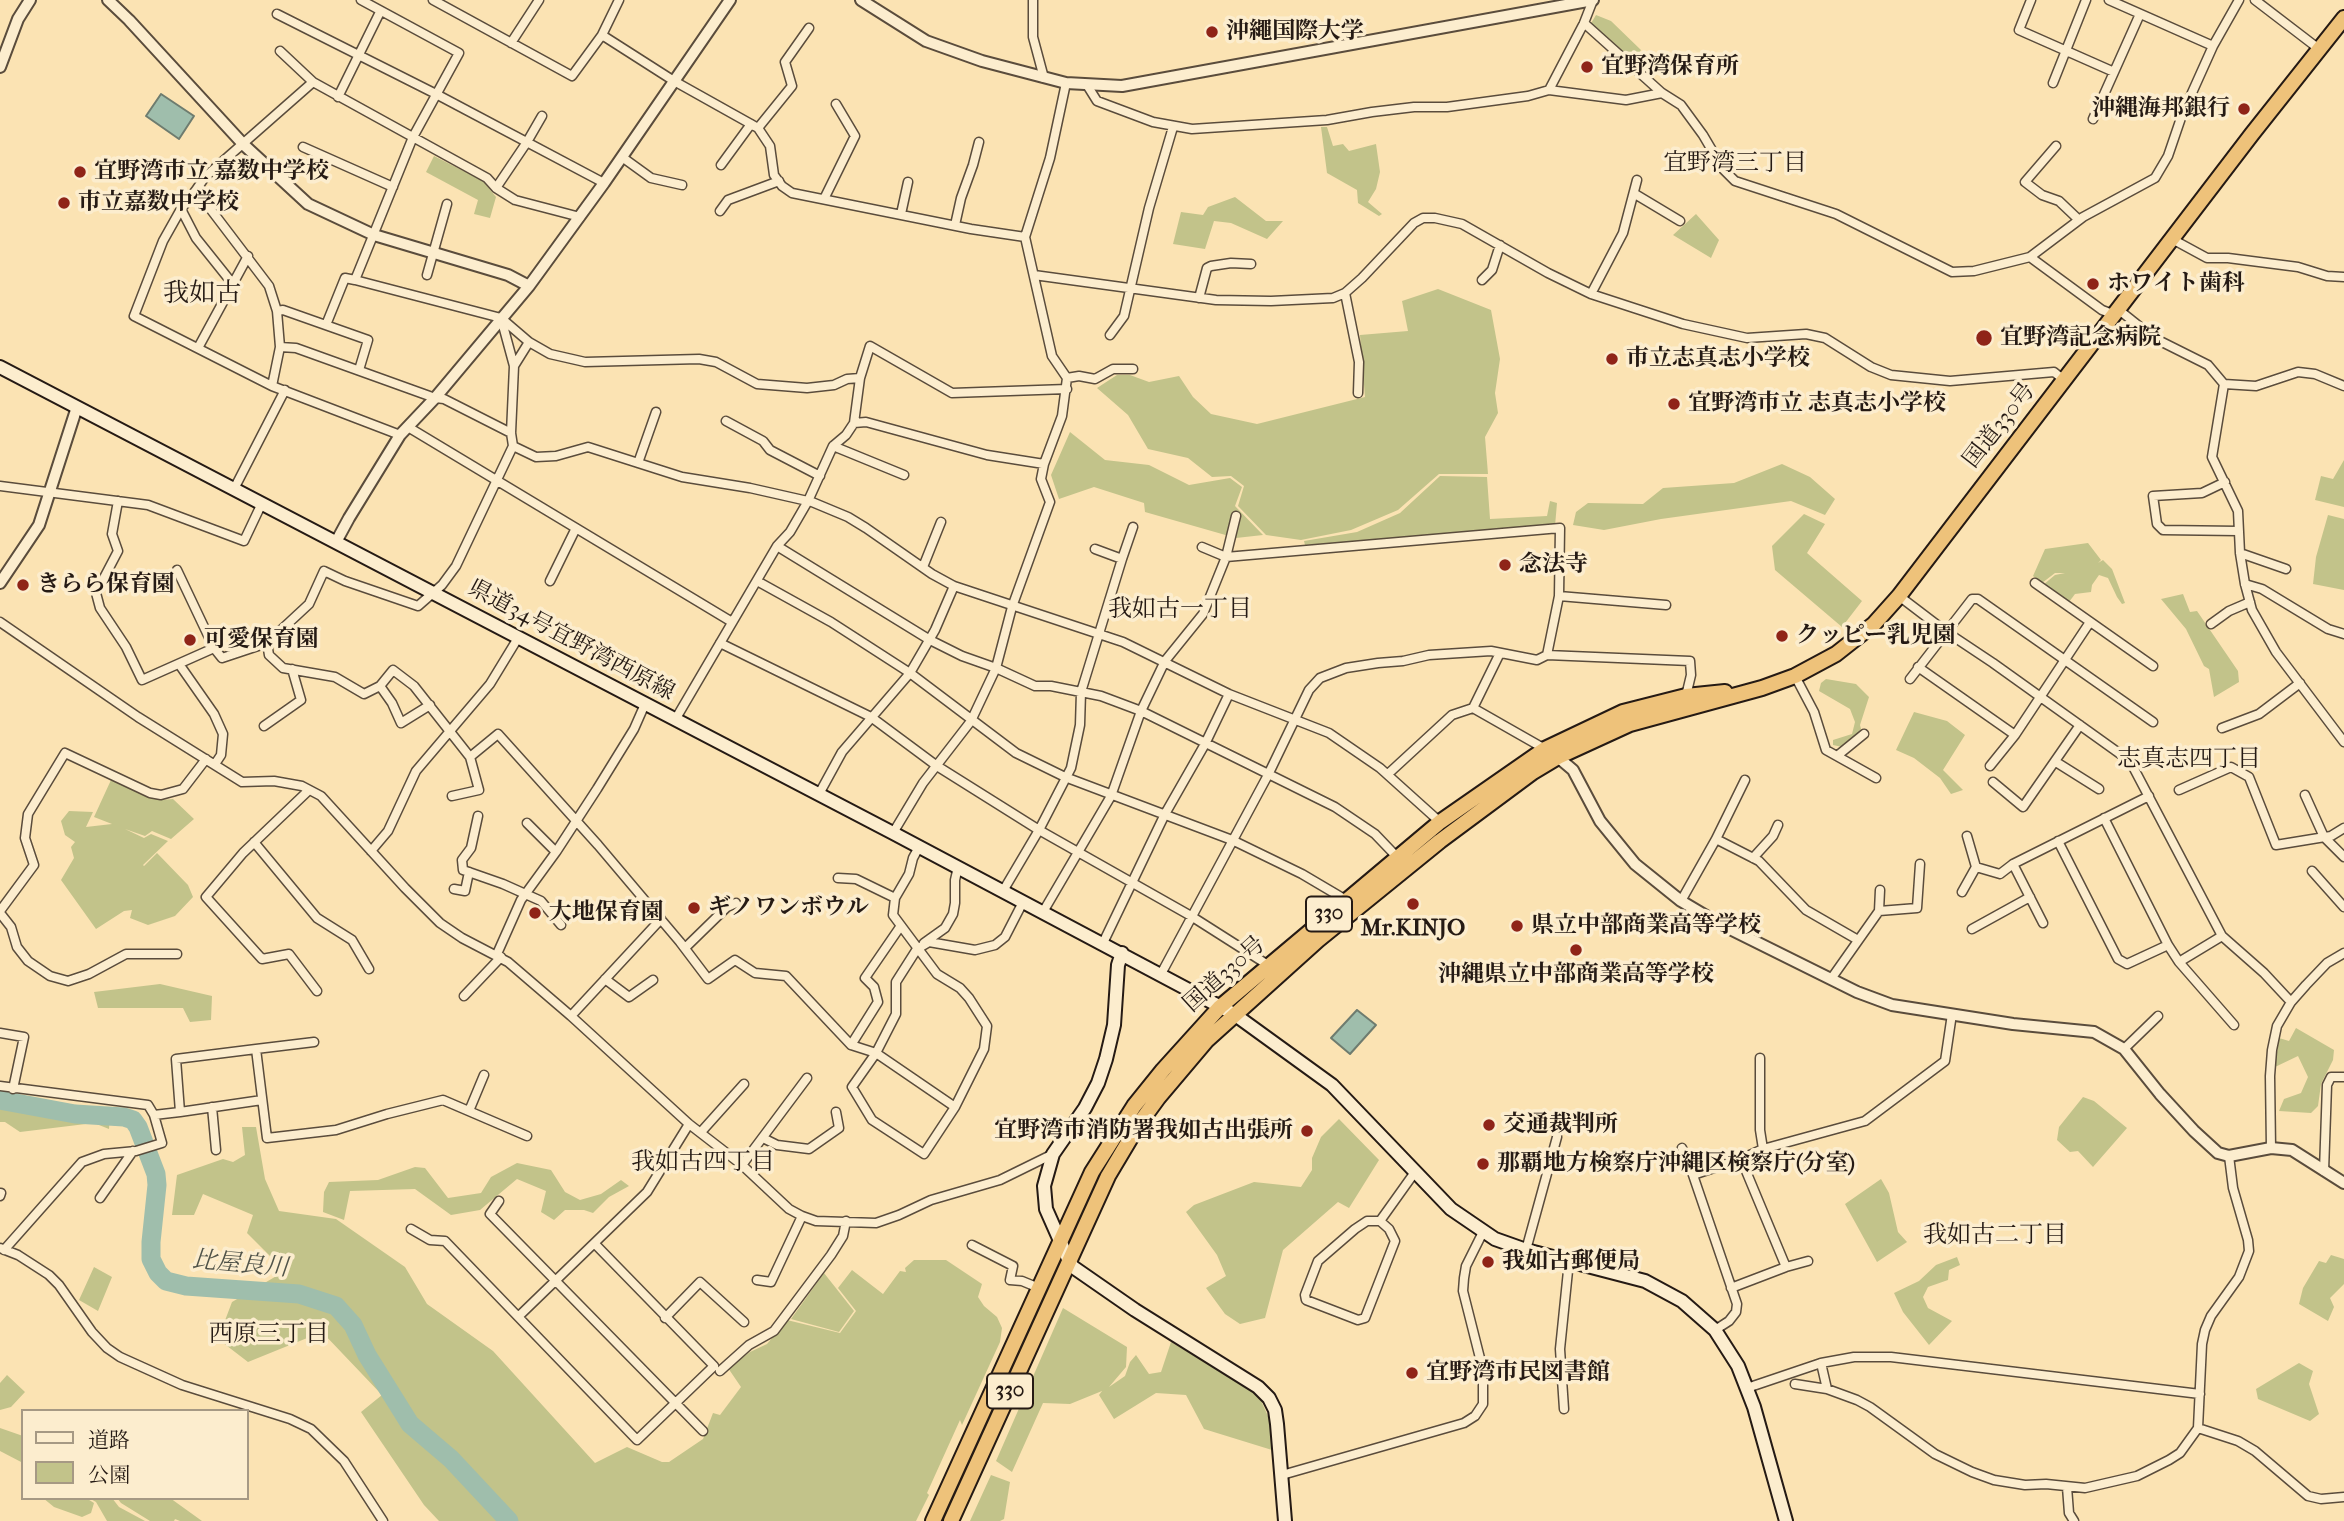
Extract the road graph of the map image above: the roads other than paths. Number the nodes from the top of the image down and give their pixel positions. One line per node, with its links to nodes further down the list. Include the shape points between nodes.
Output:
1 (30, 0): 29 (street)
2 (108, 0): 49 (street)
3 (361, 0): 16 (street)
4 (433, 0): 23 (street)
5 (539, 0): 23 (street)
6 (618, 0): 22 (street)
7 (730, 0): 32 (street)
8 (861, 0): 31 (street, via 926,41)
9 (1032, 0): 31 (street, via 1033,37)
10 (1593, 0): 20 (street); 36 (street, via 1156,81)
11 (2031, 0): 27 (street, via 2019,30)
12 (2086, 0): 27 (street)
13 (2109, 0): 18 (street)
14 (2239, 0): 24 (street)
15 (2255, 0): 25 (street)
16 (380, 12): 28 (street); 39 (street, via 458,53)
17 (277, 14): 28 (street)
18 (2140, 14): 24 (street); 30 (street)
19 (2344, 18): 25 (highway, 国道330号 / 330)
20 (1584, 23): 37 (street); 38 (street)
21 (809, 29): 44 (street, via 785,62 792,86)
22 (602, 35): 23 (street, via 572,76); 32 (street)
23 (510, 43)
24 (2213, 46): 69 (street, via 2155,178)
25 (2319, 49): 74 (highway, 国道330号 / 330)
26 (280, 51): 33 (street)
27 (2066, 51): 30 (street); 35 (street)
28 (358, 55): 39 (street); 40 (street)
29 (0, 67)
30 (2114, 72): 43 (street)
31 (1044, 78): 34 (street)
32 (674, 81): 44 (street); 52 (street)
33 (313, 82): 40 (street); 49 (street)
34 (1066, 83): 36 (street); 73 (street, via 1050,158)
35 (2053, 83)
36 (1087, 85): 45 (street, via 1097,101)
37 (1549, 90): 38 (street, via 1626,100); 45 (street, via 1327,120)
38 (1662, 93): 78 (street, via 1681,105 1735,181 1836,214 1952,272)
39 (436, 94): 46 (street); 47 (street)
40 (338, 97): 46 (street)
41 (836, 104): 63 (street, via 855,136)
42 (542, 116): 47 (street)
43 (2092, 119)
44 (755, 126): 53 (street); 55 (street, via 770,146)
45 (1173, 127): 87 (street)
46 (413, 137): 59 (street); 60 (street, via 487,178)
47 (527, 142): 57 (street); 60 (street)
48 (979, 142): 71 (street)
49 (244, 145): 61 (street); 72 (street, via 307,204)
50 (2056, 146): 69 (street, via 2025,182 2059,201)
51 (303, 147): 59 (street)
52 (622, 157): 57 (street); 58 (street, via 651,178)
53 (721, 165)
54 (1637, 180): 62 (street)
55 (779, 181): 63 (street, via 792,193); 66 (street, via 728,200)
56 (908, 182): 67 (street)
57 (604, 183): 68 (street)
58 (682, 185)
59 (393, 187): 72 (street)
60 (496, 188): 68 (street, via 515,200)
61 (196, 190): 65 (street); 77 (street)
62 (1635, 194): 70 (street); 89 (street, via 1623,233)
63 (824, 200): 67 (street)
64 (447, 204): 76 (street)
65 (181, 209): 85 (street, via 196,238); 98 (street, via 163,241 134,316)
66 (720, 211)
67 (901, 214): 71 (street)
68 (580, 217): 86 (street)
69 (2079, 220): 78 (street)
70 (1680, 221)
71 (955, 225): 73 (street)
72 (374, 235): 76 (street); 83 (street)
73 (1025, 237): 81 (street)
74 (2172, 239): 82 (street, via 2207,258); 92 (highway, 国道330号 / 330)
75 (1500, 245): 84 (street, via 1492,270); 88 (street, via 1462,224 1423,218); 89 (street)
76 (433, 253): 80 (street); 86 (street, via 508,275)
77 (248, 256): 85 (street); 91 (street, via 269,286)
78 (2030, 257): 92 (street, via 2102,310)
79 (1251, 264): 90 (street, via 1211,266)
80 (427, 275)
81 (1034, 275): 87 (street); 103 (street, via 1052,356)
82 (2344, 276)
83 (355, 280): 93 (street); 94 (street, via 345,278)
84 (1482, 280)
85 (232, 283): 98 (street)
86 (529, 286): 93 (street)
87 (1130, 287): 90 (street); 95 (street, via 1124,316)
88 (1345, 293): 90 (street, via 1333,298 1271,301); 111 (street, via 1359,362)
89 (1591, 294): 105 (street, via 1683,324 1747,338 1806,334 1825,338 1891,375 1950,381 2054,372)
90 (1199, 298)
91 (277, 311): 94 (street); 97 (street)
92 (2117, 312): 105 (highway, 国道330号 / 330); 106 (street, via 2154,338 2208,365)
93 (501, 318): 96 (street); 99 (street); 112 (street)
94 (326, 326): 102 (street, via 368,340)
95 (1110, 335)
96 (529, 342): 99 (street); 104 (street, via 550,354 585,362 674,358 716,362 757,384 807,388)
97 (280, 347): 102 (street, via 296,348); 107 (street)
98 (198, 348): 107 (street)
99 (514, 366): 118 (street)
100 (0, 367): 113 (main road, 県道34号宜野湾西原線)
101 (1133, 369): 103 (street, via 1113,369 1095,379)
102 (359, 370): 112 (street)
103 (1067, 378): 109 (street)
104 (860, 379): 109 (street, via 870,346 952,393); 116 (street)
105 (2064, 380): 156 (highway, 国道330号 / 330)
106 (2224, 384): 108 (street, via 2256,386 2298,372); 126 (street, via 2212,457)
107 (272, 386): 110 (street)
108 (2344, 386)
109 (1067, 389): 122 (street)
110 (285, 390): 117 (street); 128 (street)
111 (1358, 393)
112 (435, 398): 117 (street); 118 (street)
113 (76, 407): 128 (main road, 県道34号宜野湾西原線); 129 (street)
114 (656, 412): 121 (street)
115 (726, 421): 124 (street)
116 (854, 423): 120 (street); 122 (street, via 866,422 987,455)
117 (404, 431): 125 (street); 138 (street)
118 (511, 433): 119 (street)
119 (513, 446): 121 (street, via 536,457 588,447); 125 (street)
120 (833, 446): 123 (street); 124 (street)
121 (638, 463): 131 (street, via 682,477)
122 (1044, 464): 159 (street, via 1041,480 1050,502)
123 (904, 475)
124 (820, 476): 131 (street)
125 (497, 482): 136 (street); 154 (street, via 456,566)
126 (2225, 482): 137 (street, via 2238,511); 137 (street, via 2202,493 2153,496 2157,524 2164,530)
127 (0, 486): 129 (street)
128 (234, 489): 132 (main road, 県道34号宜野湾西原線)
129 (48, 493): 130 (street); 150 (street, via 33,537)
130 (118, 501): 132 (street, via 148,505 244,541); 176 (street, via 112,534 118,551 96,593 100,608 142,680)
131 (808, 501): 139 (street); 145 (street, via 848,517)
132 (262, 503): 138 (main road, 県道34号宜野湾西原線)
133 (1236, 516): 143 (street)
134 (941, 522): 145 (street)
135 (1133, 527): 144 (street)
136 (576, 528): 148 (street); 161 (street)
137 (2238, 531): 142 (street)
138 (336, 542): 154 (main road, 県道34号宜野湾西原線)
139 (777, 546): 149 (street); 168 (street)
140 (1202, 547): 143 (street)
141 (1095, 549): 144 (street)
142 (2240, 552): 146 (street); 152 (street)
143 (1226, 557): 155 (street, via 1560,528); 174 (street, via 1203,614)
144 (1122, 559): 166 (street)
145 (923, 567): 153 (street)
146 (2286, 569)
147 (177, 570): 171 (street)
148 (550, 581)
149 (757, 581): 161 (street); 181 (street)
150 (0, 583)
151 (2035, 583): 162 (street)
152 (2245, 584): 157 (street); 165 (street)
153 (954, 586): 159 (street); 168 (street)
154 (433, 592): 167 (main road, 県道34号宜野湾西原線); 169 (street, via 415,606 324,571 309,604)
155 (1559, 596): 158 (street); 173 (street)
156 (1899, 596): 164 (street); 182 (highway, 国道330号 / 330, via 1874,624 1836,654)
157 (2250, 602): 163 (street); 184 (street, via 2276,652)
158 (1666, 605)
159 (1012, 607): 166 (street); 179 (street)
160 (0, 622): 210 (street)
161 (732, 622): 170 (street)
162 (2090, 622): 175 (street); 177 (street)
163 (2211, 624)
164 (1945, 631): 175 (street, via 1978,599); 178 (street); 188 (street)
165 (2344, 634)
166 (1100, 635): 174 (street); 186 (street)
167 (518, 638): 190 (main road, 県道34号宜野湾西原線); 202 (street, via 490,684)
168 (930, 640): 179 (street); 181 (street)
169 (267, 643): 171 (street, via 222,658); 180 (street, via 269,654 283,668)
170 (720, 643): 194 (street); 196 (street)
171 (214, 648): 176 (street)
172 (1500, 653): 173 (street, via 1537,660); 192 (street); 195 (street, via 1429,655 1346,668 1320,678)
173 (1547, 655): 189 (street, via 1690,661)
174 (1165, 661): 187 (street); 193 (street)
175 (2066, 661): 188 (street); 198 (street)
176 (178, 664): 212 (street, via 214,713 223,734)
177 (2153, 666)
178 (1918, 667): 183 (street); 204 (street)
179 (996, 668): 186 (street, via 1035,686); 197 (street)
180 (292, 669): 185 (street, via 335,677 364,695); 200 (street, via 302,700)
181 (910, 673): 194 (street); 197 (street)
182 (1795, 676): 189 (highway, 国道330号 / 330, via 1762,688); 208 (street, via 1814,712 1826,750)
183 (1910, 679)
184 (2300, 683): 201 (street, via 2259,714); 205 (street)
185 (380, 686): 191 (street, via 393,670); 191 (street, via 401,723)
186 (1081, 692): 193 (street); 217 (street, via 1077,745)
187 (1229, 694): 195 (street); 206 (street)
188 (2040, 697): 199 (street); 204 (street)
189 (1687, 703): 207 (highway, 国道330号 / 330)
190 (645, 704): 196 (main road, 県道34号宜野湾西原線); 232 (street)
191 (430, 705): 202 (street)
192 (1473, 708): 207 (street); 215 (street, via 1452,715)
193 (1141, 711): 206 (street); 227 (street)
194 (871, 717): 213 (street); 224 (street)
195 (1296, 719): 215 (street, via 1329,733); 216 (street)
196 (675, 720): 224 (main road, 県道34号宜野湾西原線)
197 (971, 721): 213 (street); 217 (street, via 1016,753)
198 (2153, 722)
199 (2080, 725): 211 (street); 228 (street, via 2130,761)
200 (264, 726)
201 (2222, 728)
202 (449, 730): 209 (street); 246 (street, via 416,771 388,831)
203 (1864, 734): 208 (street)
204 (2015, 735): 214 (street)
205 (2344, 742)
206 (1205, 744): 216 (street); 229 (street)
207 (1552, 752): 233 (highway, 国道330号 / 330); 268 (street, via 1573,770 1610,835 1635,864); 302 (highway, 国道330号 / 330, via 1318,940)
208 (1837, 756): 218 (street)
209 (470, 757): 226 (street, via 479,790); 232 (street, via 498,734)
210 (206, 759): 212 (street); 273 (street, via 183,789 161,795 65,753 28,814 24,838 34,865)
211 (2056, 762): 220 (street, via 2023,807); 221 (street)
212 (215, 764): 222 (street, via 242,782 274,781)
213 (937, 766): 237 (street); 238 (street)
214 (1990, 766)
215 (1388, 774): 233 (street)
216 (1268, 775): 242 (street); 249 (street, via 1335,807 1375,834)
217 (1065, 777): 227 (street); 237 (street)
218 (1876, 778)
219 (1745, 780): 241 (street)
220 (1993, 782)
221 (2099, 789)
222 (309, 790): 244 (street); 246 (street, via 321,796)
223 (2179, 790): 240 (street, via 2231,767 2249,777 2276,845)
224 (819, 794): 238 (main road, 県道34号宜野湾西原線)
225 (2305, 795): 240 (street)
226 (452, 796)
227 (1111, 796): 229 (street); 247 (street)
228 (2149, 796): 231 (street); 281 (street)
229 (1165, 814): 242 (street); 259 (street)
230 (478, 816): 257 (street, via 471,849 462,860 463,870)
231 (2104, 818): 243 (street); 284 (street)
232 (576, 820): 248 (street); 276 (street)
233 (1440, 822): 249 (highway, 国道330号 / 330)
234 (527, 823): 248 (street)
235 (1779, 825): 251 (street)
236 (2344, 828): 240 (street)
237 (1039, 830): 247 (street); 262 (street)
238 (893, 833): 245 (main road, 県道34号宜野湾西原線)
239 (1967, 836): 255 (street)
240 (2324, 837): 250 (street)
241 (1716, 839): 251 (street); 268 (street)
242 (1232, 840): 267 (street); 275 (street)
243 (2058, 841): 253 (street); 284 (street, via 2119,959 2127,964)
244 (254, 842): 293 (street, via 317,918 352,940); 298 (street, via 206,897 262,959 289,954)
245 (919, 847): 254 (main road, 県道34号宜野湾西原線); 266 (street)
246 (371, 850): 290 (street, via 440,923)
247 (1079, 850): 259 (street); 274 (street)
248 (556, 852): 264 (street)
249 (1397, 857): 267 (highway, 国道330号 / 330)
250 (2344, 857)
251 (1753, 858): 282 (street, via 1806,909)
252 (1920, 864): 272 (street, via 1917,908)
253 (2012, 864): 255 (street, via 2000,874); 265 (street)
254 (958, 867): 262 (main road, 県道34号宜野湾西原線); 285 (street, via 953,914 945,928)
255 (1976, 867): 263 (street)
256 (2312, 871): 271 (street)
257 (469, 872): 260 (street, via 465,891); 264 (street)
258 (838, 878): 266 (street, via 856,879)
259 (1133, 882): 275 (street); 283 (street)
260 (454, 889)
261 (1880, 890): 272 (street)
262 (1003, 891): 269 (main road, 県道34号宜野湾西原線)
263 (1962, 892)
264 (524, 894): 278 (street, via 541,901); 290 (street)
265 (2030, 897): 277 (street); 280 (street)
266 (895, 898): 279 (street, via 893,915)
267 (1346, 900): 292 (highway, 国道330号 / 330)
268 (1681, 901): 296 (street)
269 (1023, 902): 274 (main road, 県道34号宜野湾西原線); 285 (street, via 1005,937 995,945 975,950 939,942)
270 (736, 903): 286 (street)
271 (2344, 907)
272 (1879, 911): 282 (street)
273 (0, 912): 289 (street, via 28,961 50,976 68,981 126,954)
274 (1043, 912): 283 (main road, 県道34号宜野湾西原線)
275 (1191, 916): 292 (street); 294 (street)
276 (661, 919): 286 (street); 295 (street)
277 (2043, 923)
278 (561, 925)
279 (900, 926): 285 (street); 309 (street, via 865,978 874,987 878,1002)
280 (1972, 929)
281 (2222, 936): 291 (street); 300 (street)
282 (1858, 940): 296 (street)
283 (1103, 943): 287 (main road, 県道34号宜野湾西原線)
284 (2168, 944): 291 (street)
285 (919, 947): 312 (street, via 895,982 895,1014); 322 (street, via 937,974 960,988 987,1027 984,1049)
286 (685, 948): 309 (street, via 708,979 735,960 755,973 786,976)
287 (1122, 953): 294 (main road, 県道34号宜野湾西原線); 337 (main road, via 1114,1026 1098,1083)
288 (2344, 953): 300 (street, via 2327,963)
289 (177, 954)
290 (499, 955): 299 (street); 304 (street)
291 (2179, 962): 306 (street)
292 (1268, 965): 301 (highway, 国道330号 / 330)
293 (369, 968)
294 (1161, 974): 301 (main road, 県道34号宜野湾西原線)
295 (606, 979): 297 (street, via 629,997); 304 (street)
296 (1830, 979): 303 (street, via 1871,999)
297 (653, 980)
298 (317, 991)
299 (464, 996)
300 (2291, 1002): 333 (street, via 2277,1027 2272,1050)
301 (1220, 1007): 302 (main road, 県道34号宜野湾西原線); 352 (highway, 国道330号 / 330, via 1134,1106 1092,1172)
302 (1234, 1014): 342 (main road, 県道34号宜野湾西原線, via 1332,1085); 357 (highway, 国道330号 / 330, via 1139,1124 1108,1176)
303 (1952, 1014): 311 (street, via 2081,1029); 334 (street, via 1945,1061 1865,1121)
304 (571, 1016): 327 (street)
305 (2158, 1016): 311 (street)
306 (2234, 1025)
307 (0, 1033): 319 (street, via 24,1037)
308 (314, 1042): 310 (street)
309 (851, 1045): 312 (street)
310 (256, 1049): 320 (street); 324 (street, via 176,1059)
311 (2124, 1049): 338 (street, via 2194,1131 2218,1153)
312 (876, 1053): 322 (street); 322 (street, via 852,1087 872,1121 924,1154)
313 (1760, 1058): 334 (street)
314 (484, 1075): 323 (street)
315 (2344, 1077): 341 (street, via 2331,1077 2327,1085)
316 (807, 1078): 331 (street)
317 (744, 1084): 328 (street)
318 (0, 1086): 319 (street)
319 (13, 1088): 326 (street, via 148,1105)
320 (262, 1100): 321 (street); 323 (street, via 267,1138 336,1130 443,1100)
321 (212, 1107): 324 (street); 335 (street)
322 (955, 1107)
323 (469, 1111): 329 (street)
324 (180, 1112): 326 (street)
325 (836, 1112): 331 (street, via 839,1128 808,1149)
326 (154, 1115): 336 (street, via 162,1143)
327 (690, 1124): 328 (street); 353 (street, via 647,1192)
328 (701, 1132): 340 (street)
329 (527, 1136)
330 (1557, 1137): 356 (street)
331 (763, 1138): 340 (street)
332 (1682, 1148): 343 (street)
333 (2272, 1148): 338 (street); 341 (street, via 2292,1150)
334 (1763, 1149): 339 (street)
335 (216, 1150)
336 (135, 1151): 345 (street); 355 (street, via 82,1162)
337 (1053, 1154): 348 (street, via 1000,1180 931,1200 899,1216 876,1223); 352 (main road, via 1044,1181 1044,1200)
338 (2229, 1156): 374 (street, via 2249,1251 2239,1277 2205,1330)
339 (1741, 1159): 343 (street); 360 (street)
340 (743, 1165): 347 (street)
341 (2324, 1171): 344 (street)
342 (1415, 1172): 349 (street); 351 (main road, 県道34号宜野湾西原線, via 1451,1209)
343 (1693, 1175): 364 (street)
344 (2344, 1183)
345 (100, 1198)
346 (499, 1201): 362 (street, via 490,1214)
347 (802, 1216): 348 (street); 361 (street, via 771,1282)
348 (846, 1221): 370 (street, via 844,1236 774,1331 749,1345)
349 (1380, 1221): 349 (street, via 1395,1241 1365,1318 1358,1320 1306,1300 1318,1261 1367,1221)
350 (411, 1229): 365 (street, via 430,1240 444,1241)
351 (1483, 1232): 356 (main road, 県道34号宜野湾西原線); 379 (street, via 1466,1266 1463,1291 1483,1370 1483,1404 1475,1416)
352 (1059, 1241): 357 (main road); 363 (highway, 国道330号 / 330)
353 (595, 1244): 362 (street); 366 (street)
354 (972, 1245): 363 (street, via 1013,1266 1010,1280)
355 (2, 1249): 382 (street, via 60,1285 92,1332 120,1357 182,1385 278,1414 311,1429 344,1461)
356 (1526, 1250): 358 (main road, 県道34号宜野湾西原線)
357 (1069, 1261): 379 (main road, via 1269,1398 1275,1410); 384 (highway, 国道330号 / 330)
358 (1569, 1261): 368 (main road, 県道34号宜野湾西原線, via 1663,1289); 376 (street, via 1560,1349)
359 (1808, 1261): 360 (street)
360 (1786, 1267): 364 (street)
361 (757, 1280)
362 (556, 1281): 365 (street); 375 (street)
363 (1039, 1288): 383 (highway, 国道330号 / 330)
364 (1731, 1288): 368 (street, via 1736,1311)
365 (519, 1316): 375 (street, via 637,1440)
366 (665, 1318): 367 (street, via 700,1282); 375 (street, via 714,1366)
367 (744, 1322)
368 (1715, 1329): 372 (main road, 県道34号宜野湾西原線)
369 (1821, 1363): 372 (street); 373 (street); 374 (street, via 1891,1357)
370 (720, 1371)
371 (1795, 1384): 373 (street)
372 (1747, 1388): 386 (main road, 県道34号宜野湾西原線)
373 (1827, 1389): 380 (street, via 1870,1407 1935,1454 1972,1472 2025,1485)
374 (2200, 1394): 377 (street)
375 (675, 1402): 378 (street)
376 (1564, 1409)
377 (2198, 1428): 380 (street, via 2180,1453 2137,1476 2085,1488); 381 (street, via 2255,1451 2308,1496)
378 (703, 1431)
379 (1282, 1475): 385 (main road)
380 (2067, 1487): 387 (street)
381 (2344, 1497)
382 (383, 1521)
383 (933, 1521)
384 (951, 1521)
385 (1285, 1521)
386 (1786, 1521)
387 (2074, 1521)

